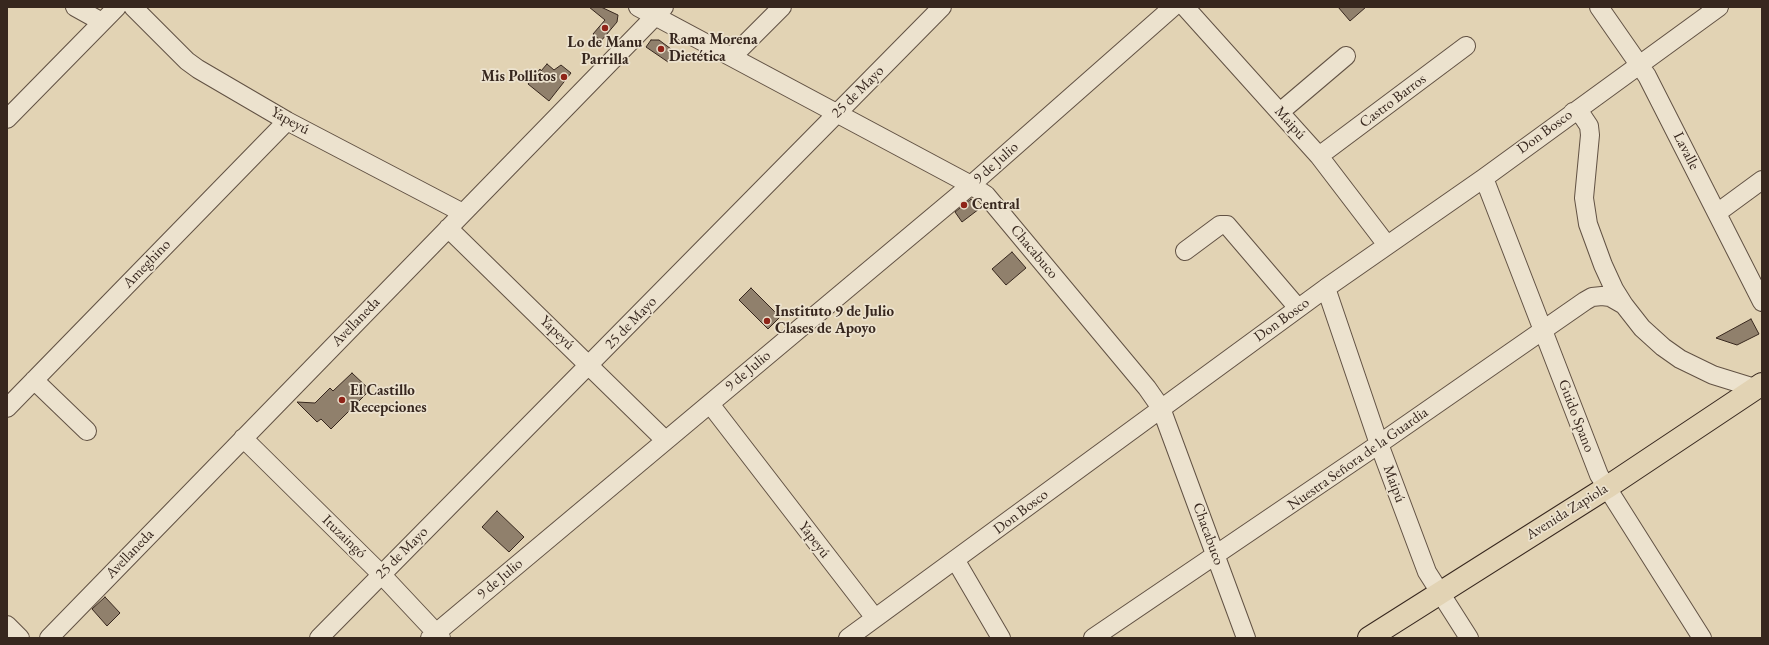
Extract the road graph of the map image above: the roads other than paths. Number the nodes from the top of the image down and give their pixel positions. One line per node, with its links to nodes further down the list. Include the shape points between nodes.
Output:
1 (75, 7): 12 (street)
2 (117, 7): 12 (street)
3 (133, 7): 22 (street, Yapeyú, via 187,61)
4 (638, 7): 11 (street, Chacabuco)
5 (782, 7): 15 (street)
6 (942, 7): 20 (street, 25 de Mayo)
7 (1173, 7): 27 (street, 9 de Julio)
8 (1185, 7): 18 (street, Maipú)
9 (1598, 7): 16 (street, Lavalle)
10 (1719, 7): 16 (street, Don Bosco)
11 (660, 12): 15 (street, Chacabuco); 28 (street, Avellaneda)
12 (102, 22): 21 (street)
13 (1466, 46): 24 (street, Castro Barros)
14 (1346, 56): 18 (street)
15 (732, 58): 20 (street, Chacabuco)
16 (1640, 63): 17 (street, Don Bosco); 29 (street, Lavalle)
17 (1604, 89): 19 (street, Don Bosco); 23 (street)
18 (1280, 112): 24 (street, Maipú)
19 (1573, 112): 23 (street, via 1581,114 1586,120); 25 (street, Don Bosco)
20 (836, 113): 27 (street, Chacabuco); 38 (street, 25 de Mayo)
21 (7, 119)
22 (287, 121): 28 (street, Yapeyú); 39 (street, Ameghino)
23 (1590, 135): 35 (street, via 1585,177 1585,212 1603,265)
24 (1319, 156): 31 (street, Maipú)
25 (1484, 178): 31 (street, Don Bosco); 37 (street, Guido Spano)
26 (1762, 180): 29 (street)
27 (971, 184): 41 (street, 9 de Julio); 43 (street, Chacabuco, via 986,195)
28 (463, 213): 30 (street, Avellaneda)
29 (1717, 213): 34 (street, Lavalle)
30 (448, 228): 38 (street, Yapeyú); 45 (street, Avellaneda)
31 (1387, 245): 33 (street, Don Bosco)
32 (1185, 251): 36 (street, via 1220,225 1227,225)
33 (1326, 288): 36 (street, Don Bosco); 47 (street, Maipú)
34 (1762, 302)
35 (1624, 305): 37 (street, Nuestra Señora de la Guardia, via 1610,297 1592,297); 40 (street, via 1642,328 1680,359 1713,375)
36 (1298, 308): 43 (street, Don Bosco)
37 (1542, 330): 47 (street, Nuestra Señora de la Guardia); 48 (street, Guido Spano, via 1598,475)
38 (590, 365): 46 (street, Yapeyú); 51 (street, 25 de Mayo)
39 (34, 380): 42 (street, Ameghino); 44 (street)
40 (1759, 386): 48 (main road, Avenida Zapiola)
41 (710, 404): 46 (street, 9 de Julio); 53 (street, Yapeyú)
42 (7, 408)
43 (1161, 408): 49 (street, Chacabuco); 50 (street, Don Bosco)
44 (87, 431)
45 (243, 438): 51 (street, Ituzaingó); 57 (street, Avellaneda)
46 (665, 440): 55 (street, 9 de Julio)
47 (1379, 444): 49 (street, Nuestra Señora de la Guardia); 52 (street, Maipú, via 1427,572)
48 (1606, 488): 52 (main road, Avenida Zapiola); 65 (street, Guido Spano)
49 (1216, 556): 61 (street, Nuestra Señora de la Guardia); 62 (street, Chacabuco)
50 (956, 560): 53 (street, Don Bosco); 60 (street)
51 (381, 574): 55 (street, Ituzaingó); 58 (street, 25 de Mayo)
52 (1444, 600): 63 (main road, Avenida Zapiola); 64 (street, Maipú)
53 (875, 618): 59 (street, Don Bosco)
54 (7, 625): 56 (street)
55 (436, 636)
56 (20, 638)
57 (49, 638)
58 (319, 638)
59 (848, 638)
60 (1001, 638)
61 (1093, 638)
62 (1246, 638)
63 (1370, 638)
64 (1469, 638)
65 (1702, 638)

